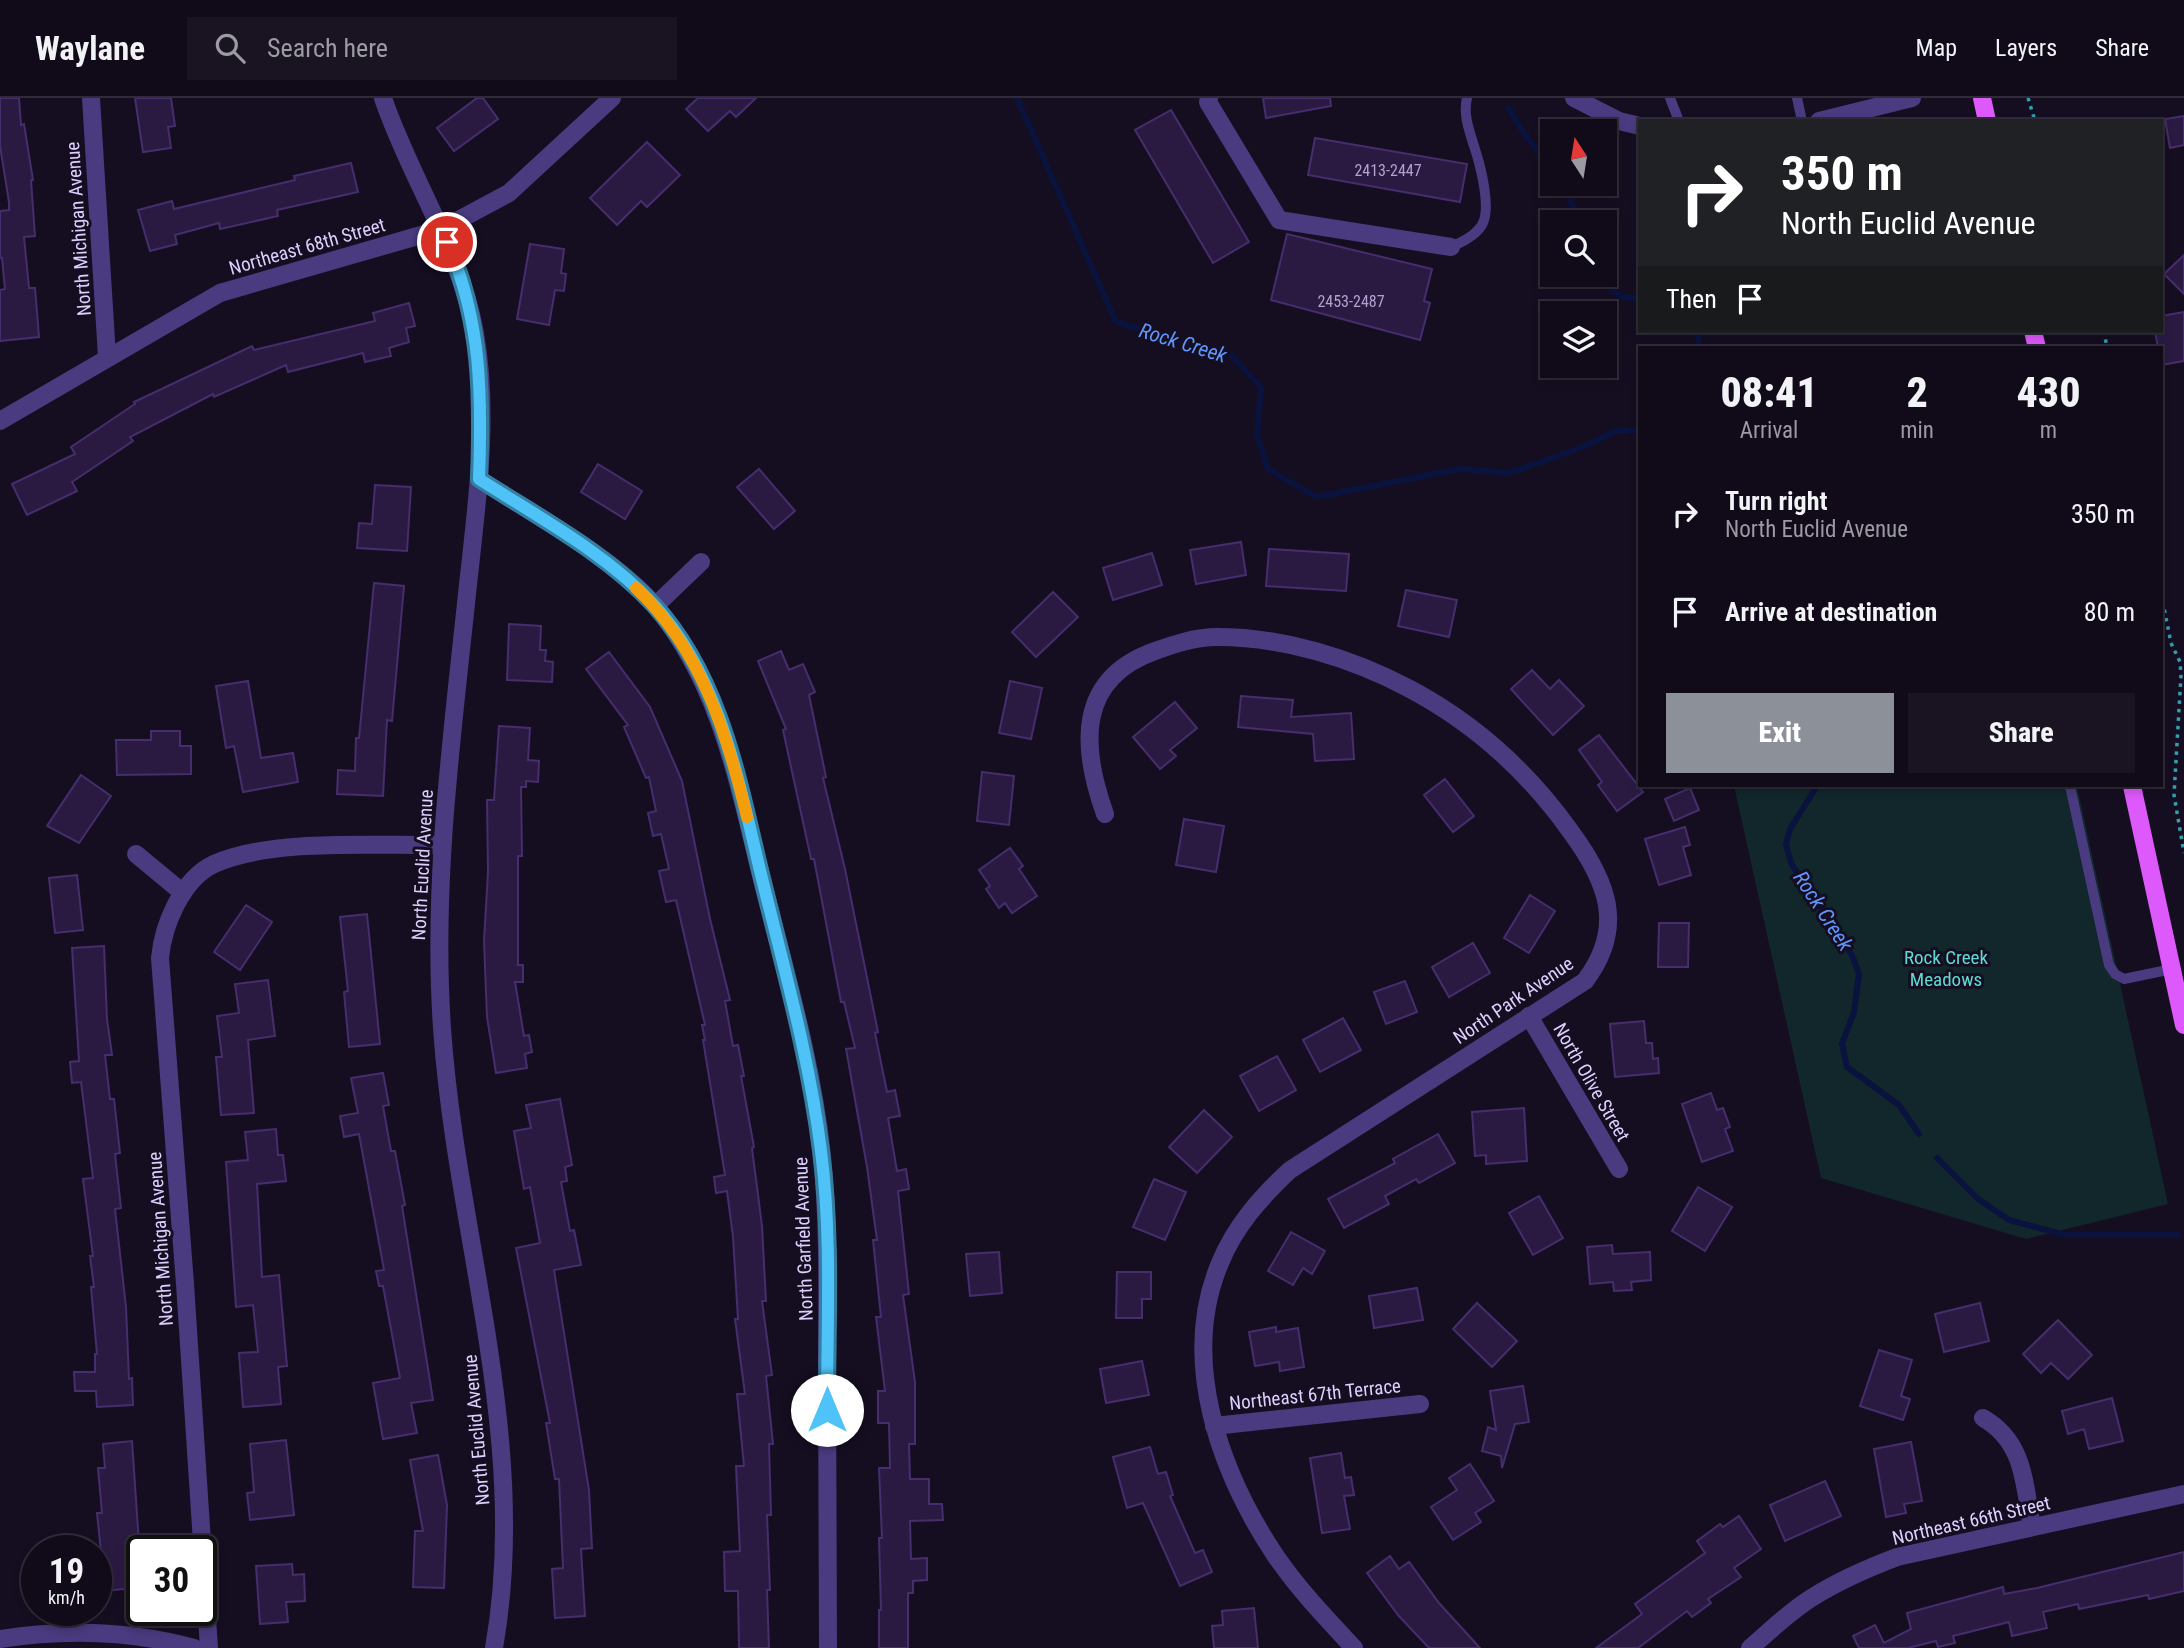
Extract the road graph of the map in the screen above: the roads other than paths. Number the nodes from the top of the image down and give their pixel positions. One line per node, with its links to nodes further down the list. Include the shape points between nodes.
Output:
1 (91, 98): 18 (street, North Michigan Avenue)
2 (383, 98): 16 (street, North Euclid Avenue, via 412,172)
3 (612, 98): 16 (street, Northeast 68th Street, via 509,193)
4 (1209, 98): 17 (street, via 1279,220)
5 (1467, 98): 17 (lane, via 1467,122 1487,211 1482,225)
6 (1574, 98): 15 (street)
7 (1670, 98): 11 (lane)
8 (1797, 98): 12 (lane)
9 (1912, 98): 13 (street)
10 (1982, 98): 14 (main road)
11 (1677, 119)
12 (1802, 119)
13 (1827, 119)
14 (1987, 119)
15 (1638, 126)
16 (442, 229): 18 (street, Northeast 68th Street, via 220,293); 20 (street, North Euclid Avenue, via 475,334 480,375)
17 (1451, 247)
18 (107, 357): 19 (street, Northeast 68th Street)
19 (0, 421)
20 (479, 479): 22 (street, North Garfield Avenue, via 589,551); 26 (street, North Euclid Avenue)
21 (701, 562): 22 (street)
22 (655, 606): 42 (street, North Garfield Avenue, via 690,654 732,754 811,1082 827,1224)
23 (2070, 787): 29 (lane, via 2109,965 2123,979)
24 (2132, 787): 29 (main road)
25 (1105, 814): 30 (street, North Park Avenue, via 1093,782 1091,714 1106,684 1142,656 1190,640 1232,638 1327,655 1400,684 1449,713 1526,776 1584,849 1606,892 1608,933 1600,958 1585,981)
26 (441, 845): 28 (street, via 271,849 212,865); 41 (street, North Euclid Avenue, via 442,1031 452,1120 498,1399 504,1469 505,1538)
27 (136, 854): 28 (street)
28 (183, 893): 40 (street, North Michigan Avenue, via 169,917 160,958)
29 (2178, 967): 31 (main road)
30 (1529, 1016): 32 (street, North Olive Street); 35 (street, North Park Avenue, via 1290,1170 1254,1205 1220,1262 1209,1294 1205,1361)
31 (2184, 1025)
32 (1619, 1169)
33 (1420, 1404): 35 (street, Northeast 67th Terrace)
34 (1983, 1418): 37 (street, via 2014,1446)
35 (1214, 1426): 43 (street, North Park Avenue, via 1255,1523 1313,1604)
36 (2184, 1494): 37 (street, Northeast 66th Street)
37 (2032, 1527): 44 (street, Northeast 66th Street, via 1933,1547 1862,1570 1812,1597)
38 (0, 1639): 39 (street, via 55,1633 111,1634)
39 (194, 1648)
40 (209, 1648)
41 (494, 1648)
42 (828, 1648)
43 (1354, 1648)
44 (1750, 1648)

